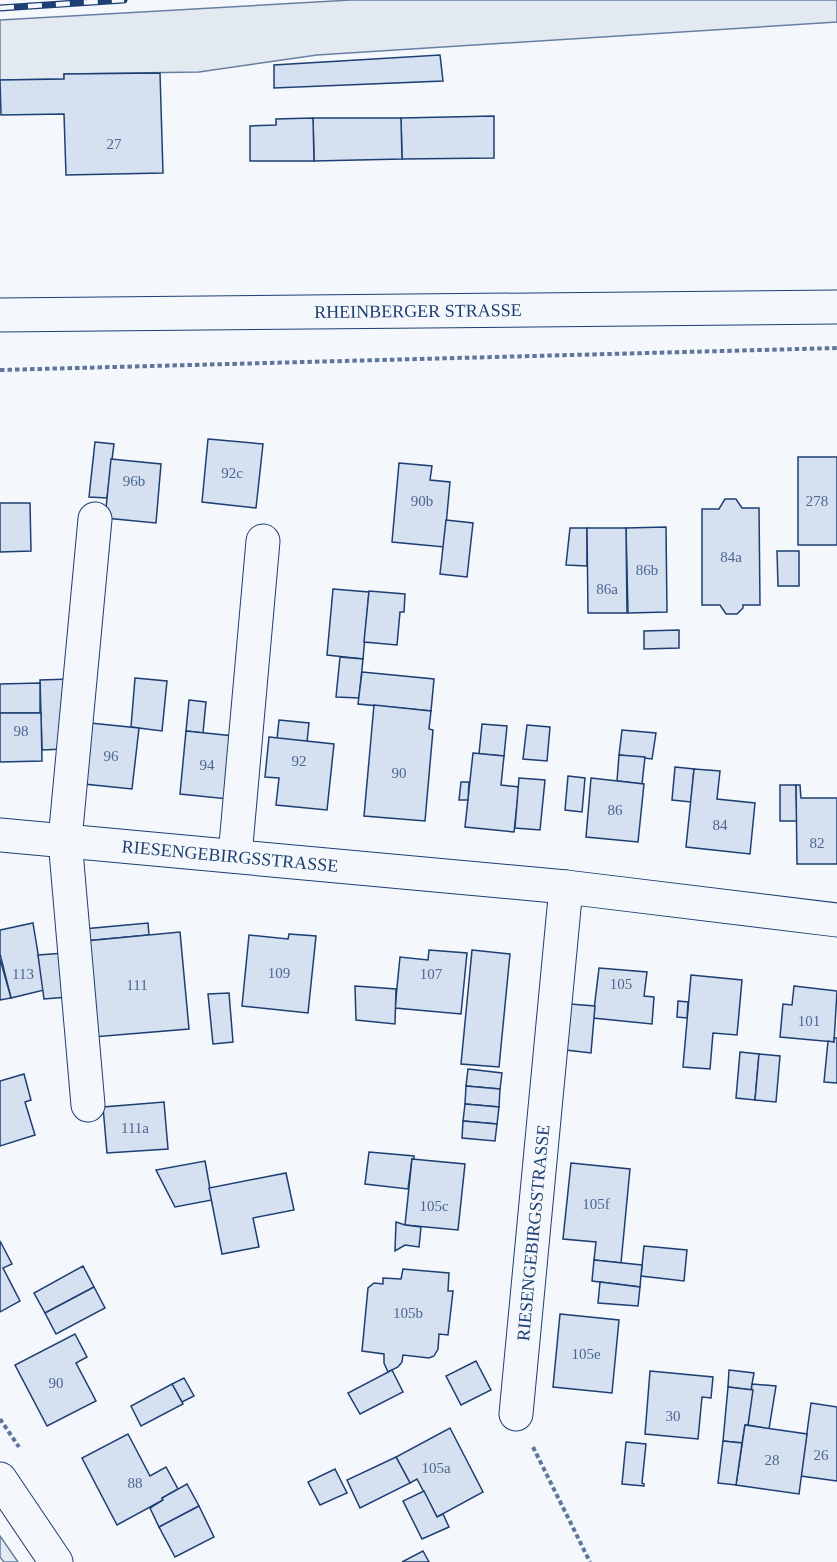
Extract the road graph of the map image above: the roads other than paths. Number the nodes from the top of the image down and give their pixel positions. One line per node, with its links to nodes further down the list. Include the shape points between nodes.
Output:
1 (837, 307): 2 (street, RHEINBERGER STRASSE)
2 (0, 315)
3 (95, 519): 6 (street)
4 (263, 541): 7 (street)
5 (0, 835): 6 (street, RIESENGEBIRGSSTRASSE)
6 (65, 840): 7 (street, RIESENGEBIRGSSTRASSE); 10 (street)
7 (235, 856): 8 (street, RIESENGEBIRGSSTRASSE)
8 (566, 887): 9 (street, RIESENGEBIRGSSTRASSE); 11 (street, RIESENGEBIRGSSTRASSE)
9 (837, 920)
10 (88, 1105)
11 (516, 1414)
12 (0, 1479): 13 (street)
13 (56, 1562)

